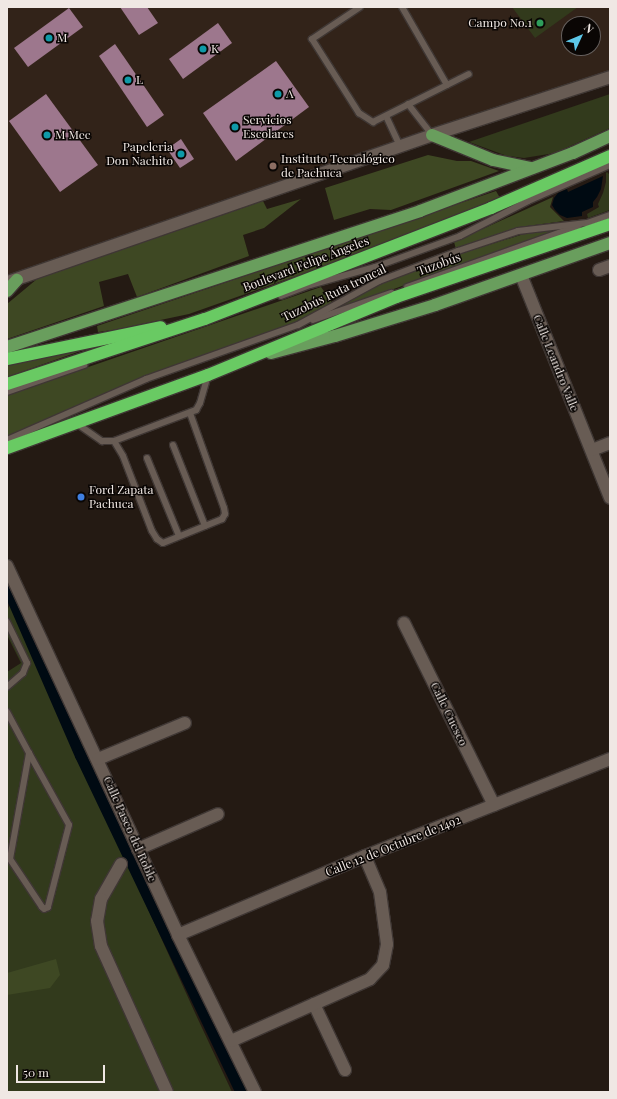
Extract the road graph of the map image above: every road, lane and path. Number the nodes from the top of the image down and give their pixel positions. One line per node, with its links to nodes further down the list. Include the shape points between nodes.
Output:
1 (360, 7): 7 (lane, via 312,39 359,113 373,122)
2 (402, 7): 5 (lane)
3 (469, 74): 5 (lane)
4 (610, 77): 8 (street)
5 (447, 85): 6 (lane)
6 (408, 104): 7 (lane); 8 (lane)
7 (386, 116): 10 (lane)
8 (432, 135): 10 (street); 12 (main road, via 493,160)
9 (610, 136): 12 (main road, Boulevard Felipe Ángeles)
10 (400, 146): 20 (street)
11 (610, 163): 22 (highway, Boulevard Felipe Ángeles); 29 (lane, Tuzobús Ruta troncal, via 460,236 375,267 310,285)
12 (532, 168): 24 (main road, Boulevard Felipe Ángeles, via 420,211)
13 (610, 215): 14 (lane, Tuzobús Ruta troncal)
14 (587, 223): 23 (lane, Tuzobús); 23 (lane, Tuzobús Ruta troncal, via 518,231 458,251 379,281)
15 (610, 224): 18 (highway)
16 (610, 233): 18 (highway)
17 (610, 243): 19 (main road)
18 (541, 248): 25 (highway, via 396,297)
19 (521, 275): 25 (main road, via 335,336); 37 (street, Calle Leandro Valle)
20 (12, 281): 21 (main road)
21 (7, 291)
22 (206, 319): 26 (highway); 28 (highway, Boulevard Felipe Ángeles)
23 (298, 325): 32 (lane, Tuzobús Ruta troncal, via 146,379)
24 (7, 347)
25 (252, 358): 27 (highway)
26 (7, 359)
27 (208, 375): 30 (lane, via 200,404); 31 (highway)
28 (7, 384)
29 (7, 392)
30 (190, 413): 33 (lane); 40 (lane, via 225,514 222,519)
31 (76, 423): 33 (lane, via 102,441); 36 (highway)
32 (7, 440)
33 (114, 441): 41 (lane, via 123,456 157,539 163,543)
34 (610, 444): 37 (street)
35 (172, 445): 40 (lane)
36 (7, 448)
37 (592, 450): 39 (street, Calle Leandro Valle)
38 (147, 458): 41 (lane)
39 (610, 498)
40 (205, 526): 41 (lane)
41 (179, 536)
42 (7, 566): 49 (street, Calle Paseo del Roble)
43 (7, 622): 45 (lane, via 27,663 24,673)
44 (404, 623): 51 (street, Calle Cuesco)
45 (7, 687)
46 (7, 712): 48 (lane)
47 (185, 723): 49 (street)
48 (29, 753): 48 (lane, via 10,859 44,909 48,907 69,825)
49 (98, 759): 53 (street, Calle Paseo del Roble)
50 (610, 759): 51 (street, Calle 12 de Octubre de 1492)
51 (494, 805): 54 (street, Calle 12 de Octubre de 1492)
52 (218, 814): 53 (street)
53 (138, 849): 56 (street, Calle Paseo del Roble)
54 (365, 856): 56 (street, Calle 12 de Octubre de 1492); 57 (street, via 380,892 387,944 383,964 370,979)
55 (121, 864): 60 (street, Calle Paseo del Roble, via 101,899 97,922 101,946)
56 (178, 935): 58 (street, Calle Paseo del Roble)
57 (314, 1004): 58 (street); 59 (street)
58 (231, 1040): 61 (street, Calle Paseo del Roble)
59 (345, 1070)
60 (167, 1092)
61 (255, 1092)

